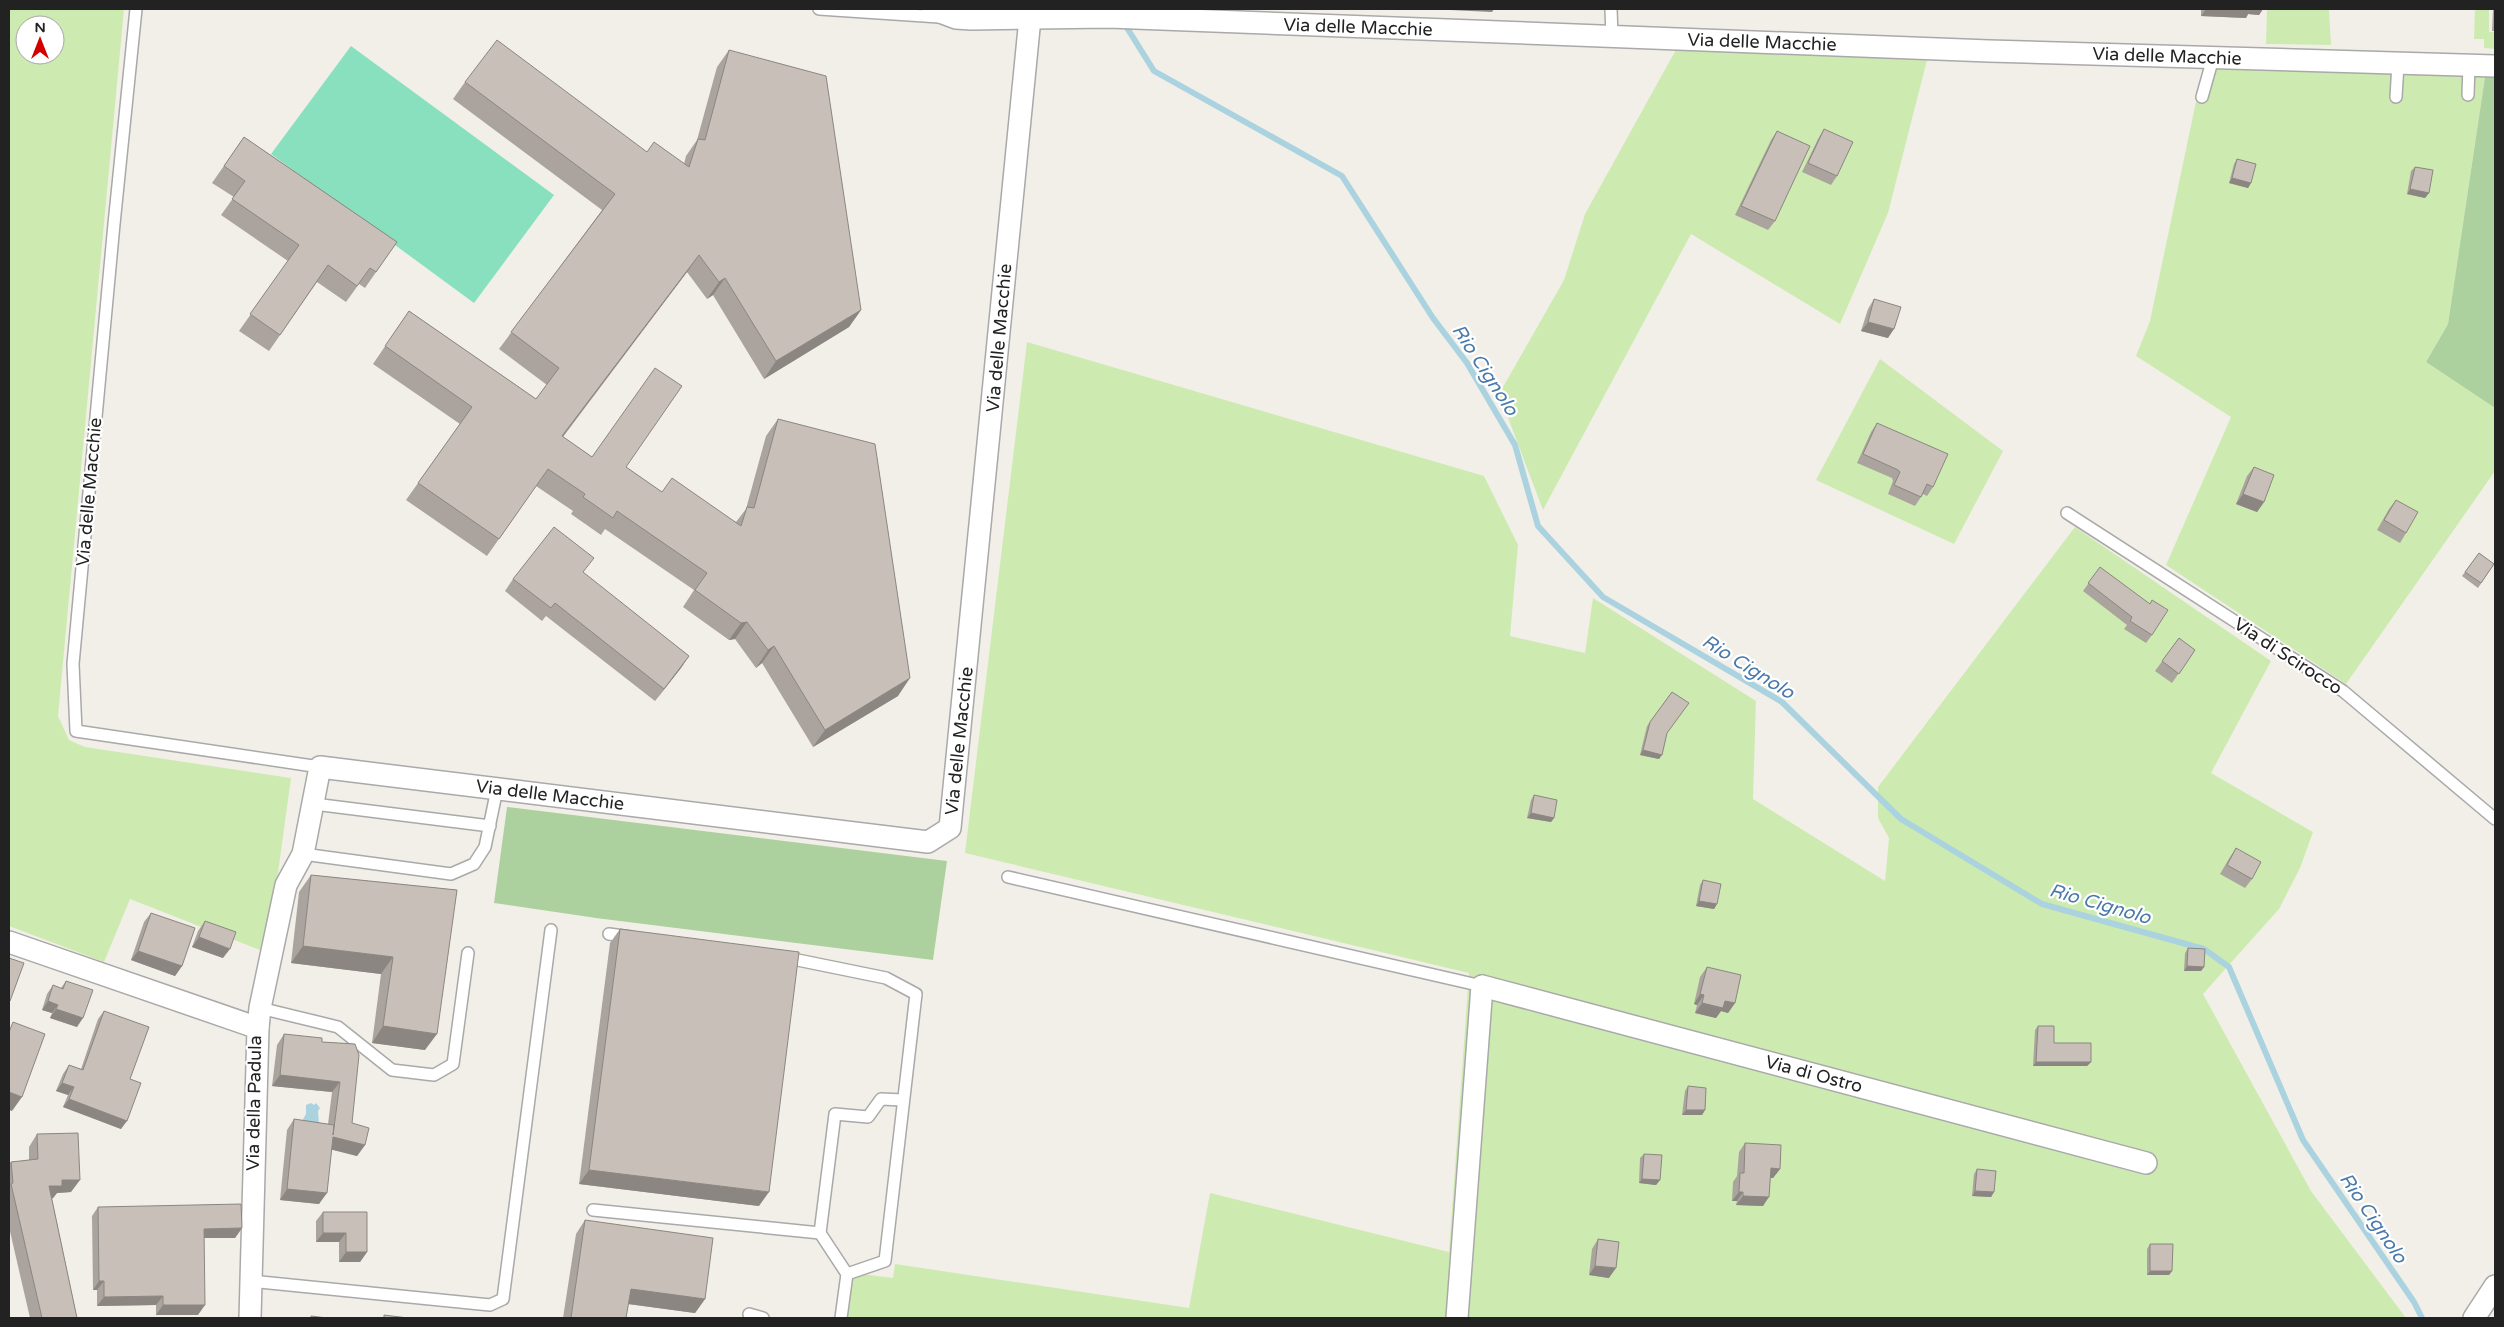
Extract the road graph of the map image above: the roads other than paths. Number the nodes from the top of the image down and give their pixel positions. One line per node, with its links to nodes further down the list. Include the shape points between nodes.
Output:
1 (136, 9): 16 (lane, Via delle Macchie, via 74,664 76,731)
2 (819, 9): 5 (lane, Via delle Macchie)
3 (932, 9): 5 (street, Via delle Macchie)
4 (1611, 9): 7 (lane)
5 (956, 18): 6 (street, Via delle Macchie)
6 (1030, 18): 7 (street, Via delle Macchie, via 1109,17); 17 (street, Via delle Macchie, via 950,828 928,842)
7 (1612, 37): 8 (street, Via delle Macchie)
8 (2213, 58): 9 (street, Via delle Macchie); 13 (lane)
9 (2398, 64): 10 (street, Via delle Macchie); 14 (lane)
10 (2469, 66): 11 (street, Via delle Macchie); 12 (lane)
11 (2495, 66)
12 (2468, 96)
13 (2202, 97)
14 (2396, 97)
15 (2067, 513): 19 (lane, Via di Scirocco, via 2343,691)
16 (320, 767): 17 (street, Via delle Macchie); 18 (street)
17 (497, 788): 20 (lane)
18 (314, 804): 20 (lane); 21 (street)
19 (2495, 819)
20 (490, 826): 21 (lane, via 485,847 474,864 451,874)
21 (303, 854): 30 (street, via 286,885)
22 (1008, 877): 29 (lane)
23 (551, 930): 36 (lane, via 503,1299 490,1305)
24 (609, 934): 25 (lane)
25 (638, 938)
26 (9, 942): 30 (street, Via della Padula)
27 (468, 953): 30 (lane, via 453,1064 434,1075 392,1070 338,1026)
28 (774, 956): 31 (lane, via 886,978 916,994)
29 (1482, 982): 32 (street, Via di Ostro); 42 (street)
30 (259, 1018): 36 (street, Via della Padula)
31 (904, 1100): 34 (lane, via 881,1099 868,1117 834,1114); 35 (lane, via 885,1261)
32 (2146, 1163)
33 (592, 1210): 34 (lane)
34 (820, 1233): 35 (lane)
35 (847, 1274): 41 (lane)
36 (250, 1281): 39 (street, Via della Padula)
37 (2495, 1286): 43 (street)
38 (749, 1314): 40 (lane)
39 (250, 1318)
40 (764, 1318)
41 (841, 1318)
42 (1457, 1318)
43 (2474, 1318)

